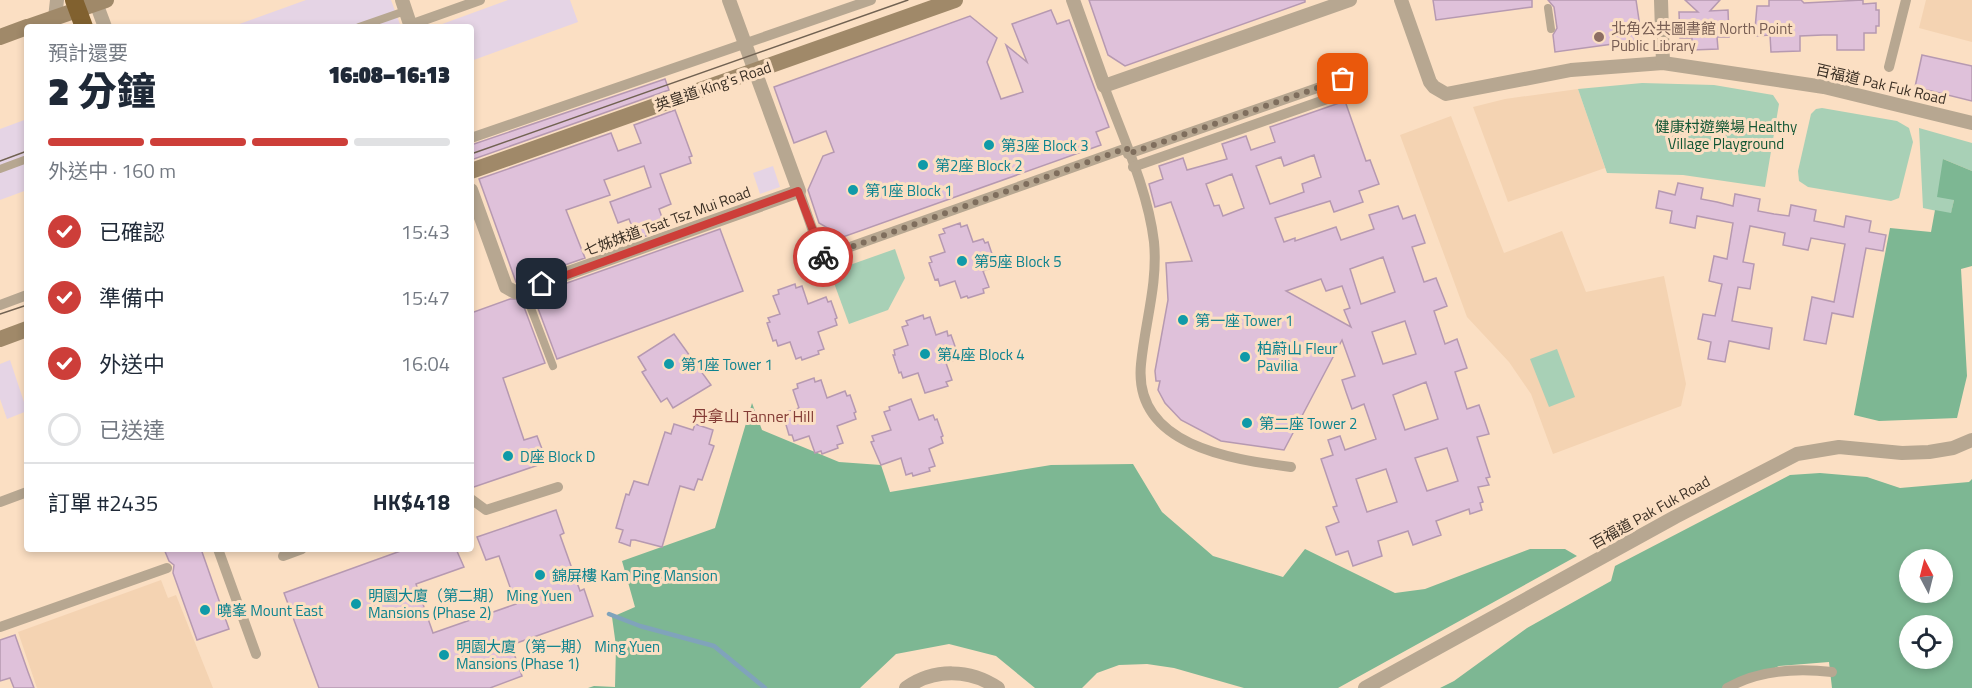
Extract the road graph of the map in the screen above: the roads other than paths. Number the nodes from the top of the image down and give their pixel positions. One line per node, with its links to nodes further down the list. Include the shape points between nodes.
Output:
1 (57, 0): 15 (street)
2 (74, 0): 16 (highway)
3 (480, 0): 20 (street)
4 (729, 0): 24 (street)
5 (871, 0): 24 (street, 英皇道 King's Road)
6 (956, 0): 27 (main road, 英皇道 King's Road)
7 (1073, 0): 29 (street)
8 (1350, 0): 29 (street)
9 (1401, 0): 25 (street, 百福道 Pak Fuk Road, via 1431,82 1439,91 1452,94 1571,70)
10 (1660, 0): 25 (street)
11 (1906, 0): 26 (street)
12 (99, 1): 15 (main road); 17 (street)
13 (403, 5): 18 (street); 19 (street)
14 (1548, 8): 22 (street)
15 (56, 22)
16 (83, 24)
17 (104, 24)
18 (365, 24)
19 (410, 24)
20 (416, 24)
21 (24, 28): 23 (main road)
22 (1551, 29)
23 (0, 37)
24 (744, 43): 27 (street); 32 (street, 英皇道 King's Road)
25 (1663, 63): 31 (street, 百福道 Pak Fuk Road, via 1824,87)
26 (1888, 67)
27 (754, 71): 37 (main road, 英皇道 King's Road); 38 (street)
28 (1343, 79): 33 (street)
29 (1104, 86): 33 (street)
30 (1347, 92): 35 (street)
31 (1972, 123)
32 (474, 137)
33 (1128, 151): 35 (street); 38 (street, via 822,257)
34 (24, 160): 36 (street)
35 (1133, 167): 47 (street, via 1154,241 1154,278 1141,371 1150,409 1160,422 1198,447 1234,459)
36 (0, 169)
37 (474, 170)
38 (798, 191): 40 (street, 七姊妹道 Tsat Tsz Mui Road)
39 (474, 198): 40 (street, via 506,287)
40 (518, 291): 45 (street)
41 (24, 297): 42 (street)
42 (0, 305)
43 (24, 331): 44 (main road)
44 (0, 339)
45 (553, 366)
46 (1972, 440): 61 (street, 百福道 Pak Fuk Road, via 1929,452 1839,447 1807,451 1675,517)
47 (1291, 468)
48 (558, 487): 50 (street, via 486,510)
49 (24, 493): 51 (street)
50 (474, 501)
51 (0, 502)
52 (219, 552): 57 (street)
53 (294, 552): 54 (street)
54 (283, 556)
55 (167, 568): 56 (street)
56 (0, 627)
57 (256, 654)
58 (1832, 672): 62 (street, via 1776,672)
59 (906, 688): 60 (street, via 922,679 949,673 972,676)
60 (999, 688)
61 (1365, 688)
62 (1727, 688)

